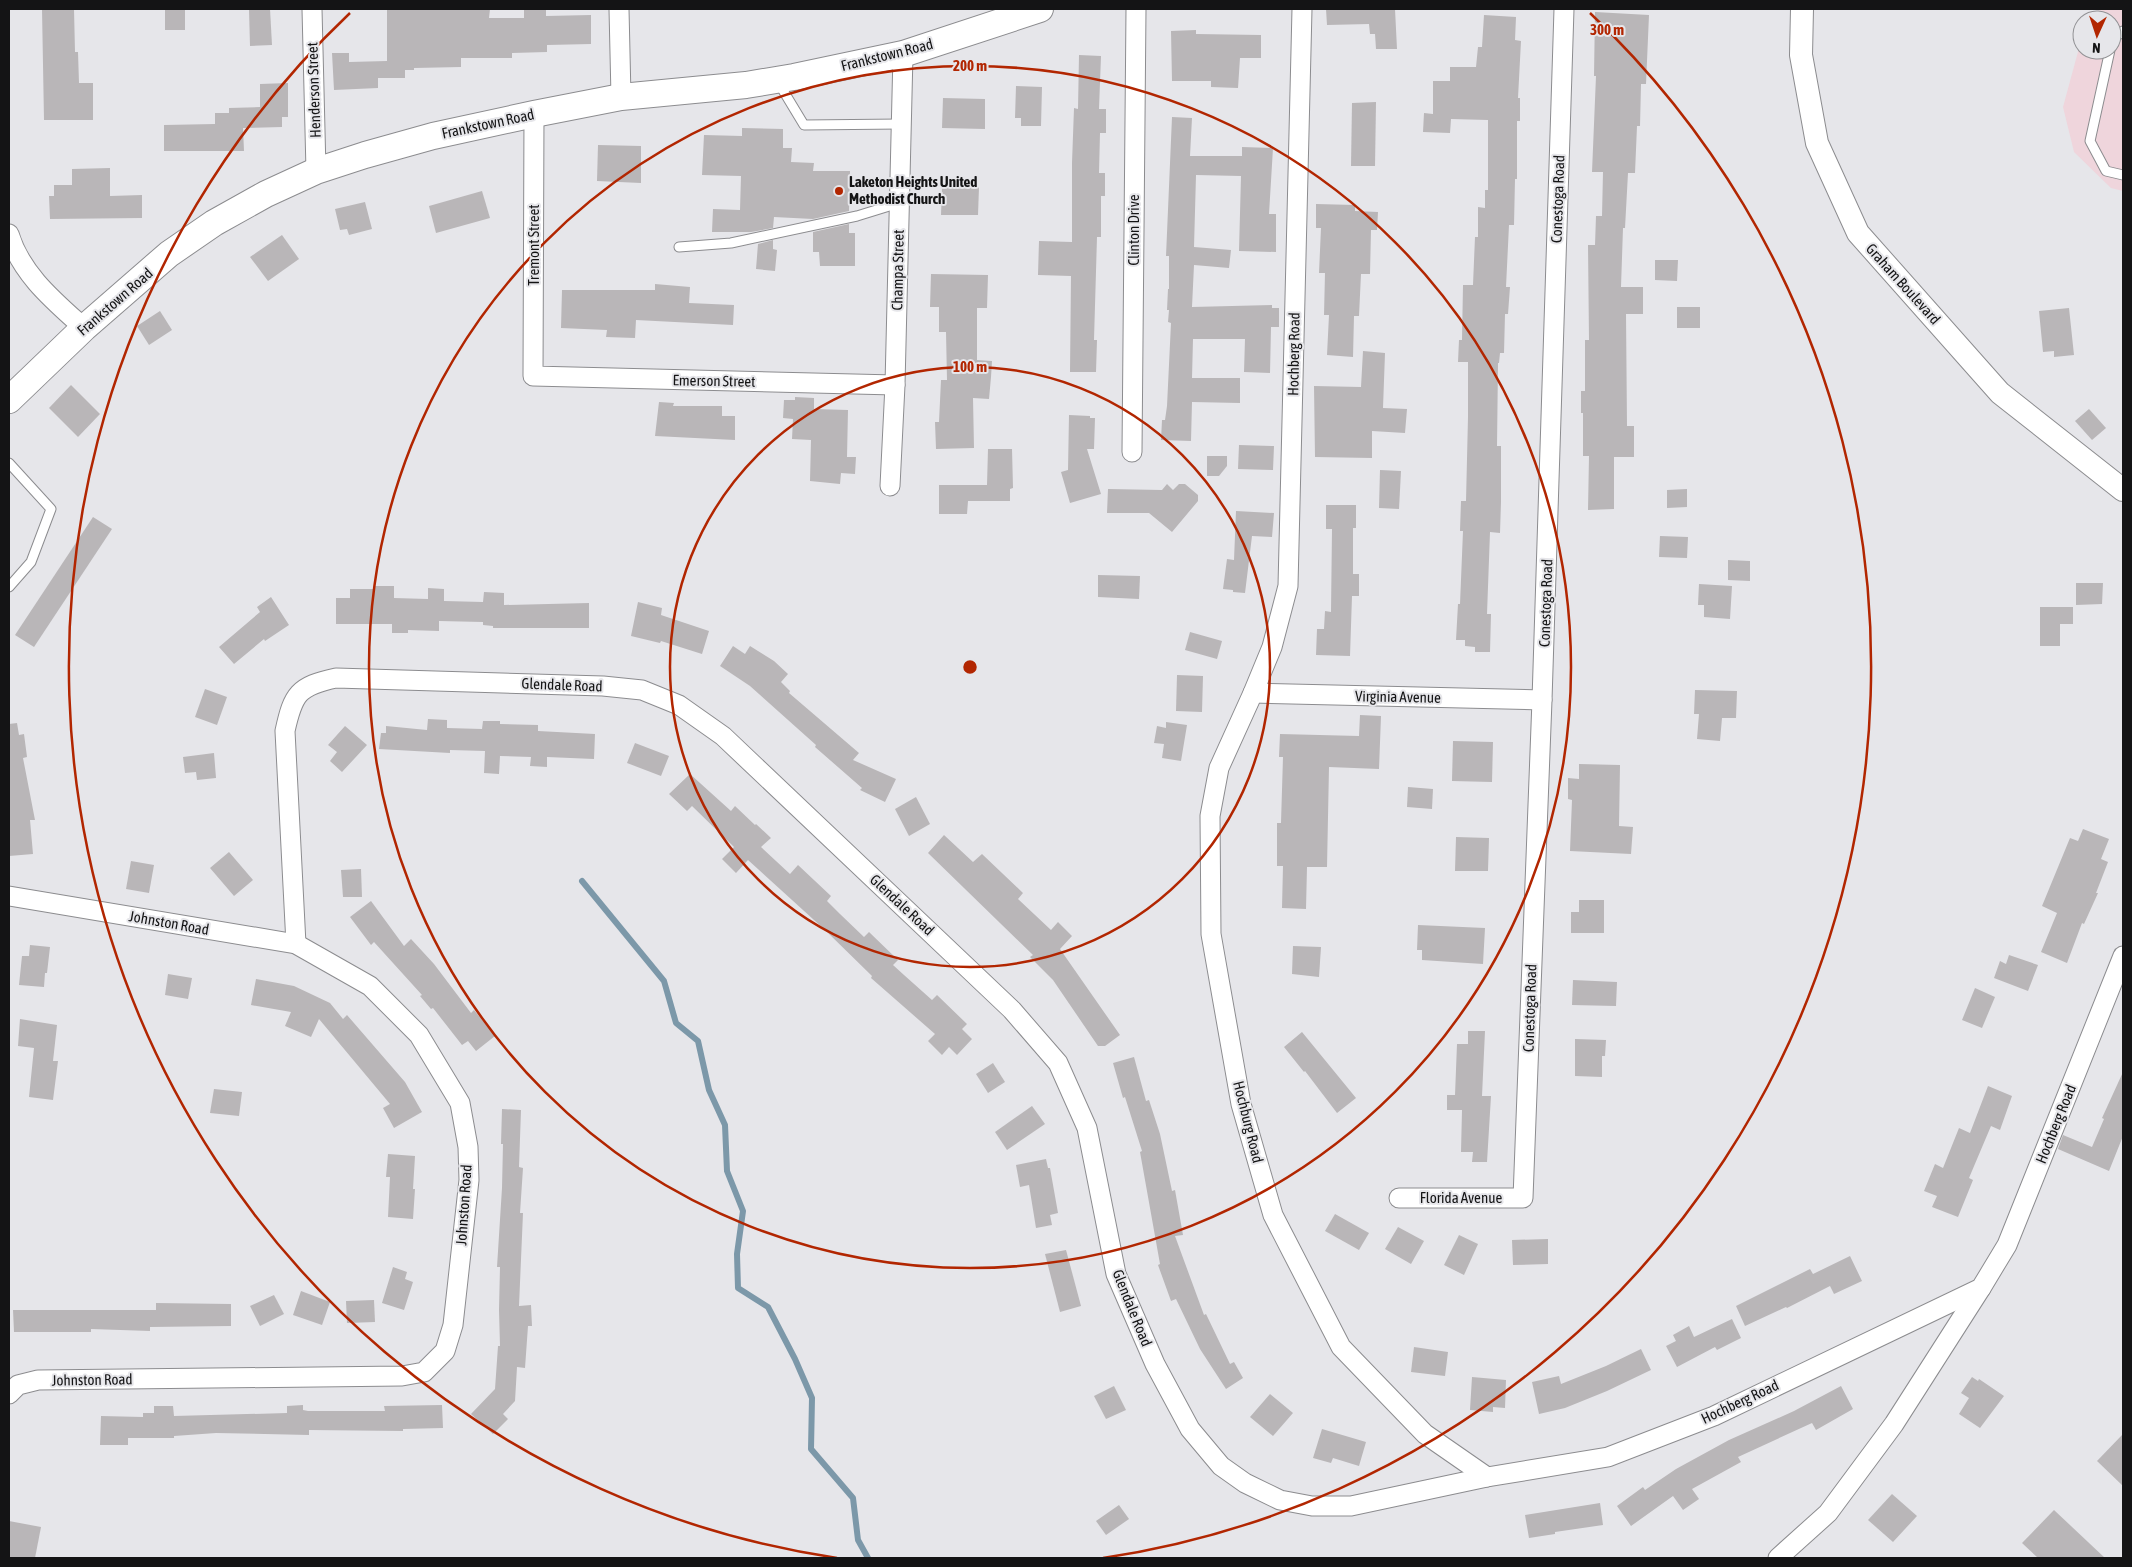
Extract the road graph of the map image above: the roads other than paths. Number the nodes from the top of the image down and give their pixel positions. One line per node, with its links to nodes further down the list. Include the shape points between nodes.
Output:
1 (312, 9): 14 (street, Henderson Street)
2 (619, 9): 11 (street)
3 (1040, 9): 8 (main road, Frankstown Road)
4 (1136, 9): 23 (street, Clinton Drive)
5 (1302, 9): 28 (street, Hochberg Road, via 1288,586 1272,647)
6 (1564, 9): 29 (street, Conestoga Road)
7 (1802, 9): 26 (street, Graham Boulevard, via 1801,55 1817,143 1858,233 2000,393)
8 (903, 54): 10 (main road, Frankstown Road); 13 (street, Champa Street)
9 (2108, 60): 15 (lane, via 2090,141 2106,171)
10 (777, 80): 11 (main road, Frankstown Road); 13 (lane, via 804,125)
11 (621, 97): 12 (main road, Frankstown Road)
12 (534, 114): 14 (main road, Frankstown Road, via 434,136); 20 (street, Tremont Street)
13 (901, 124): 16 (street, Champa Street)
14 (316, 171): 19 (main road, Frankstown Road, via 214,223 169,254)
15 (2123, 175)
16 (900, 202): 18 (lane, via 857,216 732,244); 21 (street, Champa Street)
17 (9, 234): 19 (street, via 13,248 43,291)
18 (679, 247)
19 (84, 328): 22 (main road, Frankstown Road)
20 (533, 376): 21 (street, Emerson Street)
21 (895, 385): 25 (street, Champa Street)
22 (9, 400)
23 (1132, 452)
24 (9, 463): 27 (lane, via 51,510 31,562)
25 (890, 486)
26 (2123, 490)
27 (9, 587)
28 (1254, 694): 29 (street, Virginia Avenue); 37 (street, Hochburg Road, via 1219,768 1210,816 1211,934 1241,1104 1273,1215 1341,1347 1425,1434)
29 (1542, 700): 34 (street, Conestoga Road)
30 (9, 896): 31 (street, Johnston Road)
31 (296, 944): 36 (street, Johnston Road, via 370,986 420,1035 460,1102 468,1147 469,1180 453,1325 445,1351 424,1372 402,1376 38,1380 18,1385); 37 (street, Glendale Road, via 285,731 290,708 301,691 314,683 336,678 603,686 642,690 679,705 744,756 1012,1010 1058,1063 1087,1128 1116,1274 1155,1364 1190,1429 1221,1466 1245,1483 1280,1500 1312,1506 1351,1506)
32 (2123, 956): 35 (street, Hochberg Road, via 2007,1245)
33 (1399, 1198): 34 (street, Florida Avenue)
34 (1523, 1198)
35 (1981, 1288): 37 (street, Hochberg Road, via 1714,1416 1608,1457); 38 (street, Hochberg Road, via 1894,1424 1828,1513)
36 (9, 1394)
37 (1487, 1477)
38 (1778, 1558)

